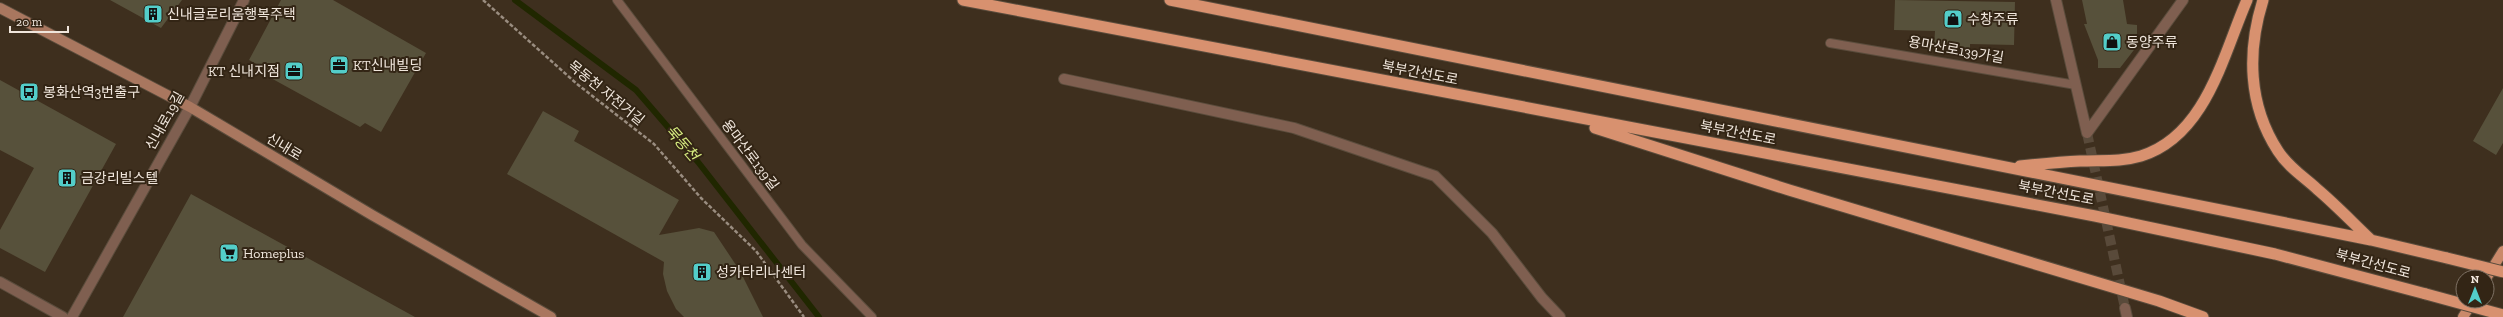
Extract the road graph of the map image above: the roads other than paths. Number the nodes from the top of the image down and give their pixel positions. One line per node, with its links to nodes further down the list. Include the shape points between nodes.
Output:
1 (244, 0): 13 (street, 신내로19길)
2 (617, 0): 25 (lane, 용마산로139길, via 802,245)
3 (963, 0): 14 (highway, 북부간선도로)
4 (1170, 0): 15 (highway, 북부간선도로)
5 (2056, 0): 12 (street)
6 (2183, 0): 12 (street, via 2088,133)
7 (2247, 0): 15 (highway, via 2206,100 2192,120 2172,140 2142,156 2111,161)
8 (2263, 0): 16 (highway, via 2256,22 2252,68 2256,98 2265,127 2279,152 2297,173)
9 (0, 8): 13 (main road, 신내로)
10 (1830, 43): 12 (lane, 용마산로139가길)
11 (1064, 79): 26 (street, via 1294,128 1435,176 1492,233 1542,298)
12 (2076, 85)
13 (190, 107): 23 (street, 신내로19길); 24 (main road, 신내로)
14 (1551, 113): 21 (highway, 북부간선도로, bridge, via 2095,216 2275,254); 27 (highway, via 1797,193 2159,301)
15 (2007, 167): 16 (highway, 북부간선도로)
16 (2370, 240): 19 (highway, 북부간선도로, bridge)
17 (2503, 251): 18 (main road)
18 (2492, 269)
19 (2503, 272)
20 (0, 282): 22 (street)
21 (2503, 315)
22 (63, 317)
23 (72, 317)
24 (551, 317)
25 (872, 317)
26 (1560, 317)
27 (2203, 317)

